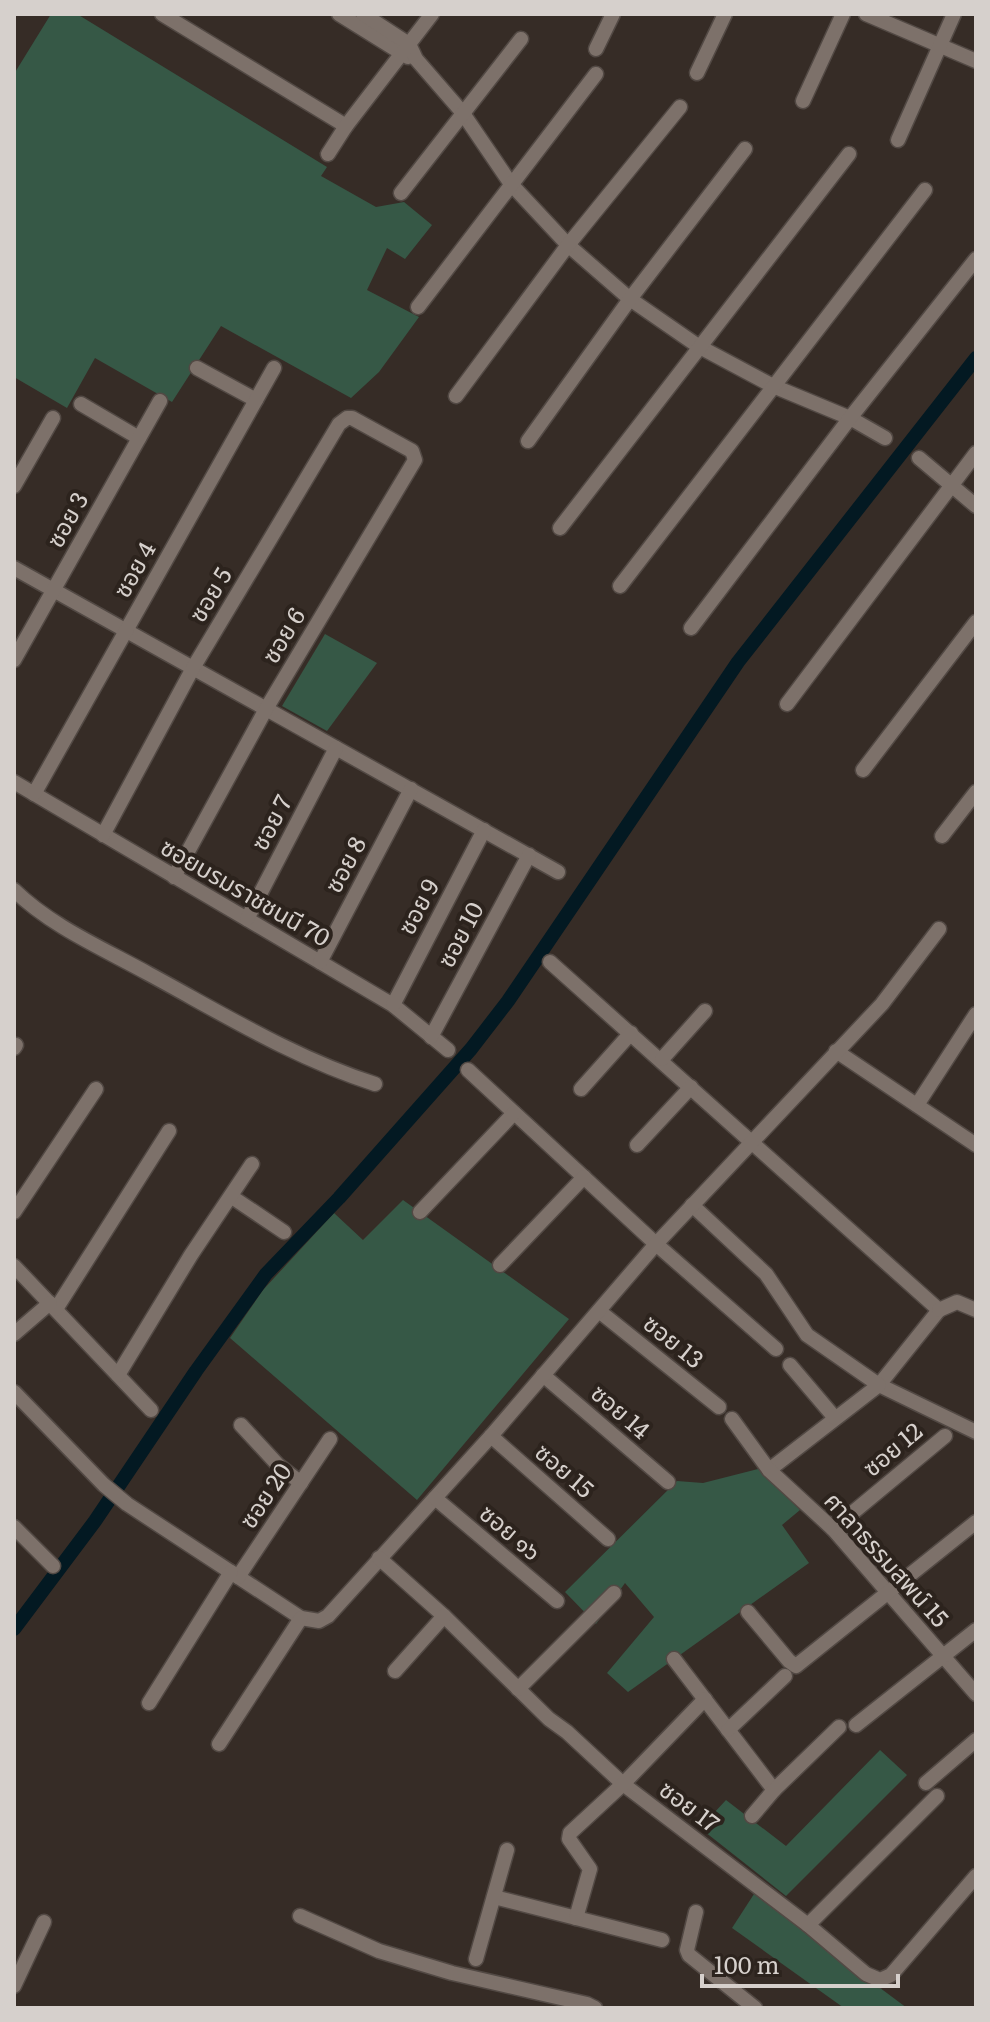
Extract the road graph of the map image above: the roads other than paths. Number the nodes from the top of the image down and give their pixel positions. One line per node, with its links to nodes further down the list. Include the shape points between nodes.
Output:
1 (162, 14): 20 (street)
2 (339, 14): 13 (street)
3 (363, 14): 13 (street)
4 (432, 14): 13 (street)
5 (613, 14): 12 (street)
6 (725, 14): 15 (street)
7 (843, 14): 17 (street)
8 (866, 14): 11 (street)
9 (954, 14): 11 (street)
10 (521, 39): 19 (street)
11 (940, 45): 14 (street); 21 (street)
12 (596, 49)
13 (409, 53): 19 (street); 20 (street)
14 (976, 61)
15 (697, 73)
16 (596, 74): 25 (street)
17 (803, 101)
18 (680, 107): 28 (street)
19 (462, 112): 25 (street); 27 (street)
20 (346, 126): 23 (street)
21 (898, 140)
22 (745, 149): 30 (street)
23 (328, 154)
24 (849, 154): 32 (street)
25 (511, 184): 28 (street); 31 (street)
26 (925, 190): 35 (street)
27 (401, 193)
28 (568, 245): 30 (street); 36 (street)
29 (976, 259): 41 (street)
30 (630, 299): 32 (street); 45 (street)
31 (418, 307)
32 (698, 346): 35 (street); 51 (street)
33 (197, 368): 37 (street)
34 (274, 368): 37 (street, ซอย 4)
35 (773, 386): 41 (street); 53 (street)
36 (456, 396)
37 (256, 400): 57 (street, ซอย 4)
38 (160, 401): 43 (street, ซอย 3)
39 (81, 404): 43 (street)
40 (53, 418): 48 (street)
41 (850, 418): 44 (street); 56 (street)
42 (382, 435): 59 (street, ซอย 5, via 352,418 339,424); 61 (street, ซอย 6, via 414,453 415,460)
43 (139, 438): 54 (street, ซอย 3)
44 (885, 438)
45 (528, 441)
46 (976, 453): 49 (street)
47 (919, 458): 49 (street)
48 (14, 486)
49 (950, 486): 50 (street); 60 (street)
50 (976, 506)
51 (560, 528)
52 (14, 568): 54 (street)
53 (620, 586)
54 (53, 590): 57 (street); 58 (street, ซอย 3)
55 (976, 622): 63 (street)
56 (691, 628)
57 (126, 630): 59 (street); 67 (street, ซอย 4)
58 (14, 660)
59 (193, 668): 61 (street); 69 (street, ซอย 5)
60 (787, 704)
61 (266, 709): 62 (street); 73 (street, ซอย 6)
62 (336, 748): 65 (street); 75 (street, ซอย 7)
63 (863, 770)
64 (14, 782): 67 (street, ซอยบรมราชชนนี 70)
65 (411, 789): 68 (street); 77 (street, ซอย 8)
66 (976, 792): 70 (street)
67 (34, 794): 69 (street, ซอยบรมราชชนนี 70)
68 (484, 830): 71 (street); 79 (street, ซอย 9)
69 (103, 835): 73 (street, ซอยบรมราชชนนี 70)
70 (942, 836)
71 (529, 855): 72 (street); 83 (street, ซอย 10)
72 (558, 872)
73 (174, 877): 75 (street, ซอยบรมราชชนนี 70)
74 (14, 890): 88 (street, via 48,918 257,1034 326,1068)
75 (247, 919): 77 (street, ซอยบรมราชชนนี 70)
76 (939, 929): 85 (street, via 882,1004)
77 (320, 962): 79 (street, ซอยบรมราชชนนี 70)
78 (550, 962): 82 (street)
79 (393, 1005): 83 (street, ซอยบรมราชชนนี 70)
80 (705, 1011): 86 (street)
81 (976, 1014): 92 (street)
82 (631, 1033): 86 (street); 91 (street)
83 (431, 1037): 84 (street, ซอยบรมราชชนนี 70)
84 (448, 1050)
85 (836, 1051): 92 (street); 95 (street)
86 (662, 1059): 89 (street)
87 (468, 1070): 93 (street)
88 (375, 1084)
89 (691, 1087): 95 (street); 96 (street)
90 (96, 1089): 102 (street)
91 (581, 1089)
92 (917, 1105): 97 (street)
93 (514, 1113): 99 (street); 103 (street)
94 (169, 1131): 108 (street)
95 (751, 1143): 101 (street); 109 (street)
96 (637, 1145)
97 (976, 1145)
98 (252, 1164): 100 (street)
99 (584, 1177): 105 (street); 106 (street)
100 (232, 1197): 104 (street); 115 (street)
101 (692, 1205): 105 (street); 117 (street, via 766,1274 807,1335)
102 (14, 1212)
103 (420, 1212)
104 (284, 1232)
105 (656, 1244): 111 (street); 113 (street)
106 (500, 1265)
107 (14, 1266): 108 (street)
108 (53, 1306): 112 (street); 115 (street)
109 (939, 1310): 110 (street, via 957,1302); 117 (street)
110 (976, 1310)
111 (599, 1311): 116 (street); 119 (street, ซอย 13)
112 (14, 1334)
113 (776, 1349)
114 (790, 1365): 121 (street)
115 (118, 1375): 120 (street)
116 (543, 1375): 125 (street); 129 (street, ซอย 14)
117 (879, 1385): 121 (street); 124 (street)
118 (14, 1392): 138 (street, via 104,1485)
119 (719, 1407)
120 (151, 1410)
121 (835, 1418): 128 (street)
122 (732, 1419): 128 (street, ศาลาธรรมสพน์ 15)
123 (241, 1425): 130 (street)
124 (976, 1432)
125 (491, 1436): 131 (street); 135 (street, ซอย 15)
126 (945, 1436): 134 (street, ซอย 12)
127 (330, 1439): 130 (street, ซอย 20)
128 (769, 1470): 134 (street, ศาลาธรรมสพน์ 15)
129 (668, 1482)
130 (301, 1483): 138 (street, ซอย 20)
131 (435, 1498): 136 (street); 141 (street, ซอย ๑๖)
132 (976, 1522): 140 (street)
133 (14, 1527): 137 (street)
134 (833, 1529): 140 (street, ศาลาธรรมสพน์ 15)
135 (608, 1539)
136 (379, 1558): 143 (street, ซอย 17); 144 (street, via 328,1616 319,1621)
137 (53, 1566)
138 (234, 1575): 144 (street); 153 (street, ซอย 20)
139 (614, 1593): 150 (street)
140 (888, 1594): 142 (street, via 796,1666); 146 (street, ศาลาธรรมสพน์ 15)
141 (557, 1601)
142 (748, 1612)
143 (444, 1616): 148 (street); 150 (street, ซอย 17)
144 (301, 1618): 158 (street)
145 (976, 1630): 146 (street)
146 (944, 1657): 151 (street, ศาลาธรรมสพน์ 15); 154 (street)
147 (674, 1659): 152 (street)
148 (395, 1671)
149 (785, 1676): 156 (street)
150 (518, 1689): 160 (street, ซอย 17)
151 (976, 1694)
152 (705, 1699): 156 (street); 160 (street)
153 (149, 1703)
154 (856, 1725)
155 (839, 1727): 161 (street)
156 (728, 1730): 161 (street)
157 (976, 1740): 159 (street)
158 (219, 1744)
159 (926, 1783)
160 (623, 1784): 169 (street, via 570,1833 590,1869); 171 (street, ซอย 17)
161 (774, 1790): 163 (street)
162 (937, 1796): 171 (street)
163 (752, 1816)
164 (507, 1850): 166 (street)
165 (976, 1876): 171 (street, ซอย 17, via 891,1975 880,1980)
166 (494, 1897): 169 (street); 173 (street)
167 (696, 1912): 176 (street, via 689,1955)
168 (300, 1916): 175 (street, via 379,1951)
169 (576, 1918): 172 (street)
170 (44, 1922): 174 (street)
171 (808, 1925)
172 (662, 1940)
173 (476, 1959)
174 (14, 1986)
175 (595, 2008)
176 (755, 2008)

